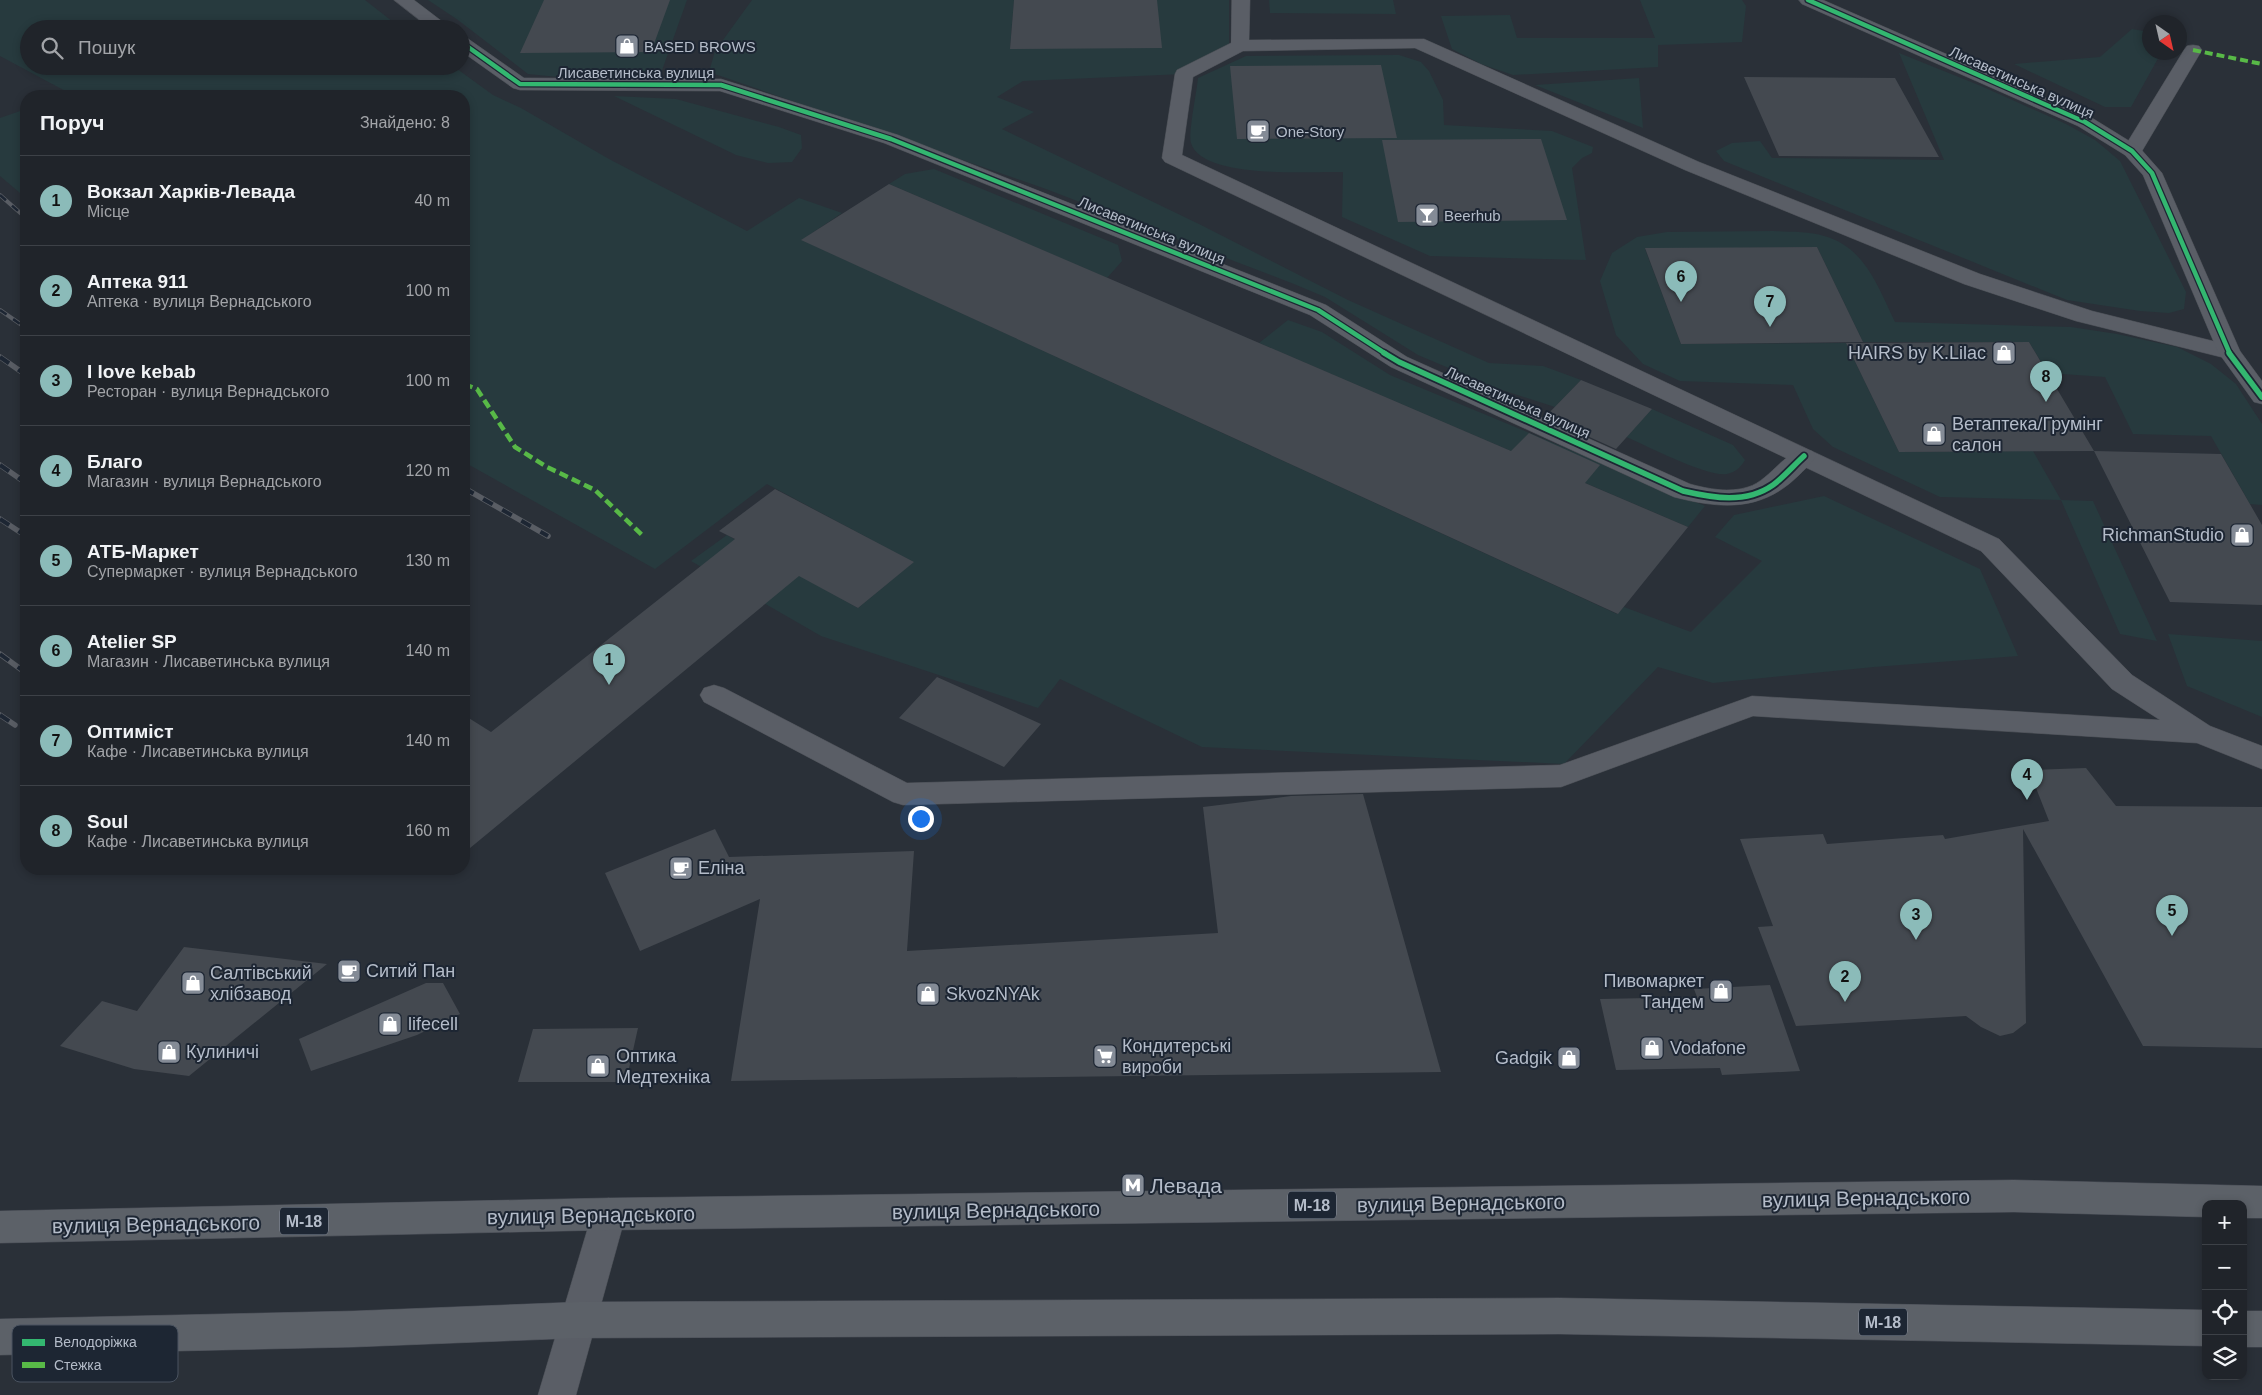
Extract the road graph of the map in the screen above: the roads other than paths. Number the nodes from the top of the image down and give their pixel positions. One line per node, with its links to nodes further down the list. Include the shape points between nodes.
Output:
1 (404, 0): 4 (street)
2 (1241, 0): 5 (street)
3 (1808, 0): 8 (street, Лисаветинська вулиця, via 2085,122)
4 (432, 20)
5 (1240, 46): 9 (street, via 1418,43 1692,166 1972,278 2084,316); 11 (street, via 1184,74 1172,158)
6 (470, 48): 11 (street, Лисаветинська вулиця, via 520,84 721,85 890,139 1318,310 1399,362 1684,491 1714,499 1746,496 1772,485)
7 (2193, 50): 8 (street)
8 (2132, 151): 9 (street, Лисаветинська вулиця, via 2152,173)
9 (2229, 352): 10 (street, Лисаветинська вулиця)
10 (2262, 397)
11 (1804, 456): 13 (street, via 1990,545 2122,682)
12 (714, 696): 13 (street, via 903,794 1561,776 1752,706)
13 (2200, 733): 14 (street)
14 (2262, 758)
15 (2262, 1202): 16 (main road, вулиця Вернадського / М-18, via 2014,1196)
16 (609, 1214): 17 (main road, вулиця Вернадського / М-18); 18 (street)
17 (0, 1227)
18 (578, 1320): 19 (main road, М-18, via 1560,1316); 22 (main road, М-18); 23 (street)
19 (2202, 1328)
20 (2247, 1329): 21 (main road)
21 (2262, 1329)
22 (178, 1332)
23 (557, 1395)

